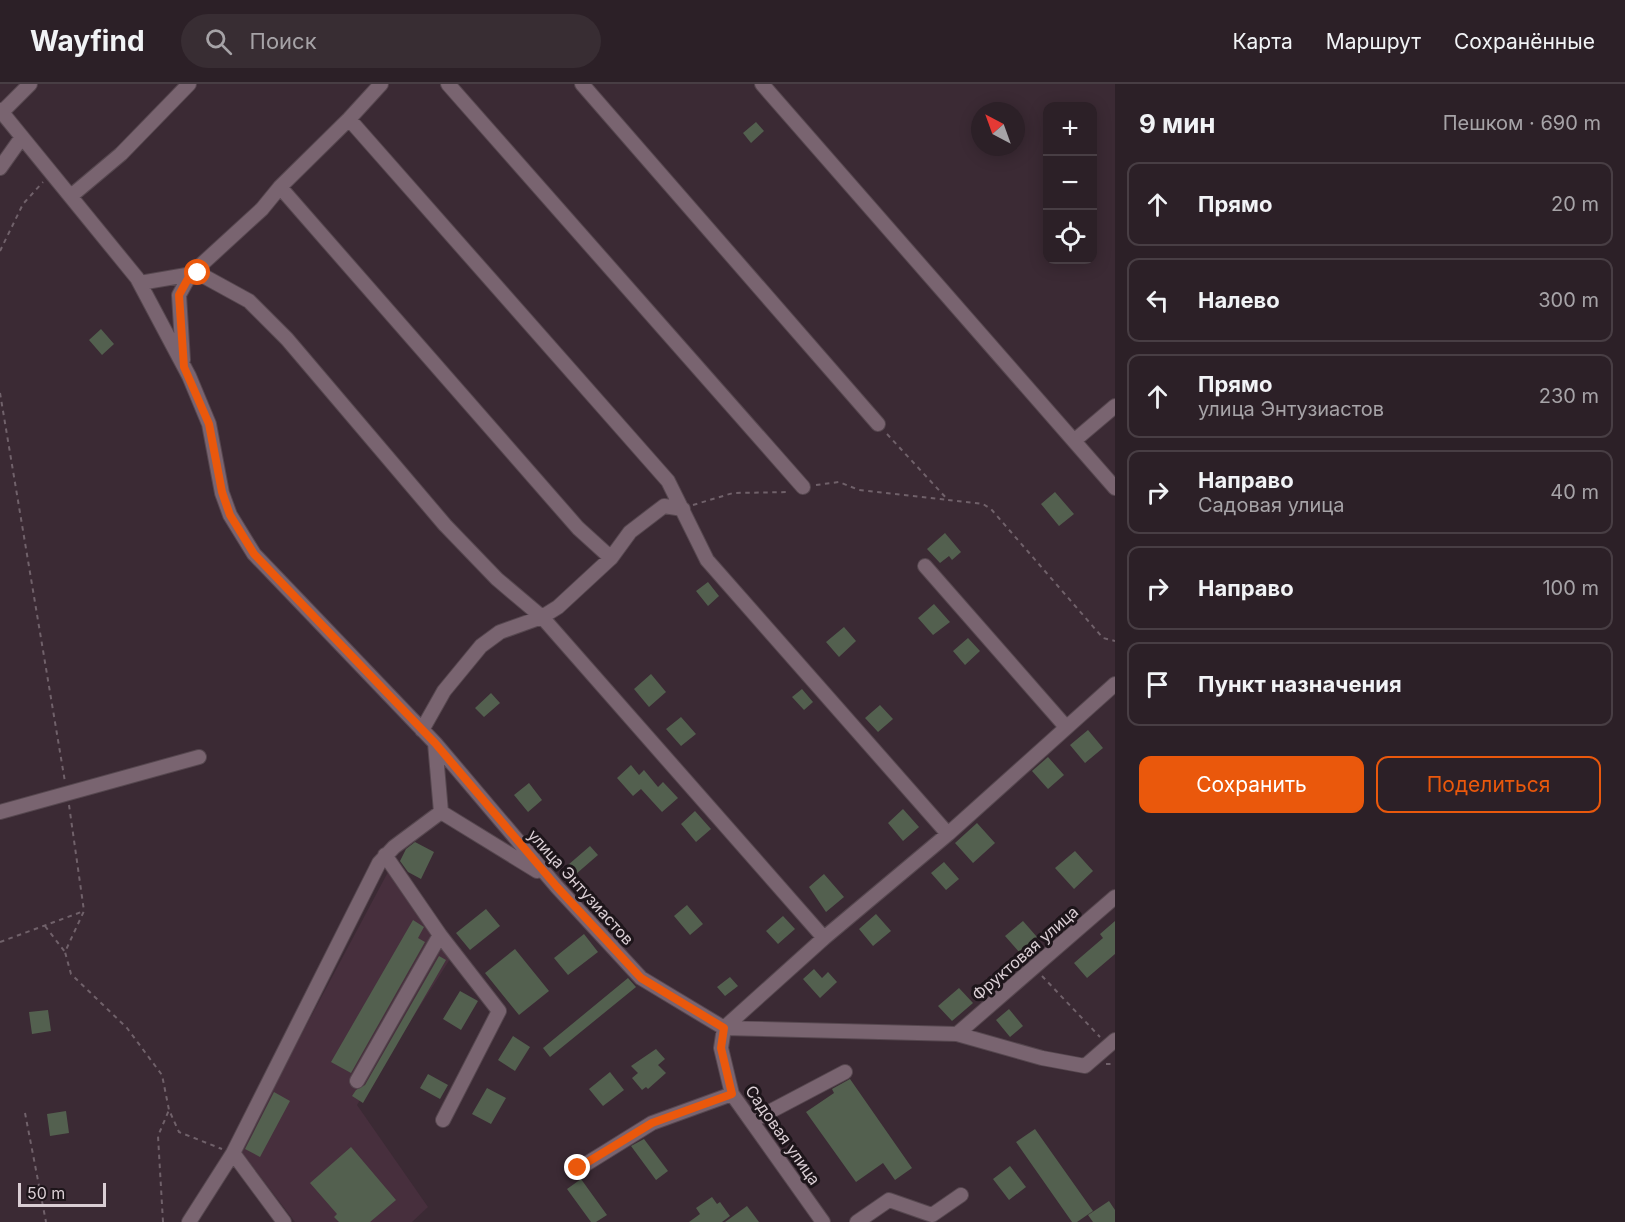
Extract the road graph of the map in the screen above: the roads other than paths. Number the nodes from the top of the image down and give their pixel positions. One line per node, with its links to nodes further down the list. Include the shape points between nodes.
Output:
1 (30, 84): 7 (street)
2 (189, 84): 12 (street, via 121,154)
3 (381, 84): 8 (street)
4 (448, 84): 19 (street)
5 (582, 84): 17 (street)
6 (762, 84): 18 (street)
7 (1, 111): 9 (street, улица Энтузиастов)
8 (350, 119): 11 (street); 21 (street, via 668,481)
9 (22, 137): 10 (street); 12 (street, улица Энтузиастов)
10 (0, 168)
11 (280, 187): 13 (street, via 262,209); 22 (street, via 578,528)
12 (71, 196): 14 (street, улица Энтузиастов)
13 (190, 275): 14 (street); 15 (street, via 179,295); 24 (street, via 198,273 249,301 287,339 446,525 497,579)
14 (140, 283): 15 (street, улица Энтузиастов)
15 (184, 367): 27 (street, улица Энтузиастов, via 209,424 222,492 240,533 254,554)
16 (1115, 406): 18 (street)
17 (878, 424)
18 (1075, 440): 20 (street)
19 (803, 487)
20 (1115, 488)
21 (683, 508): 22 (street, via 664,506 630,532); 32 (street, via 707,560)
22 (610, 558): 24 (street)
23 (925, 566): 26 (street)
24 (542, 617): 27 (street, via 500,632 481,646 444,691); 37 (street)
25 (1115, 684): 26 (street)
26 (1066, 727): 32 (street)
27 (422, 730): 28 (street, улица Энтузиастов)
28 (435, 743): 31 (street); 34 (street, улица Энтузиастов)
29 (199, 757): 30 (street)
30 (0, 812)
31 (441, 812): 33 (street); 34 (street, via 527,863)
32 (948, 834): 37 (street)
33 (385, 855): 36 (street); 46 (street)
34 (557, 887): 38 (street, улица Энтузиастов, via 641,978)
35 (1115, 897): 39 (street, Фруктовая улица)
36 (440, 935): 42 (street); 44 (street, via 499,1011)
37 (824, 938): 38 (street)
38 (724, 1028): 39 (street); 43 (street, Садовая улица, via 721,1048)
39 (957, 1034): 40 (street, via 1085,1066)
40 (1112, 1043)
41 (845, 1072): 45 (street)
42 (357, 1081)
43 (732, 1094): 45 (street, Садовая улица); 47 (street, via 652,1123)
44 (443, 1120)
45 (752, 1121): 51 (street, Садовая улица)
46 (233, 1153): 49 (street); 50 (street)
47 (578, 1168)
48 (961, 1196): 52 (street, via 932,1215 889,1200)
49 (189, 1222)
50 (284, 1222)
51 (823, 1222)
52 (858, 1222)

